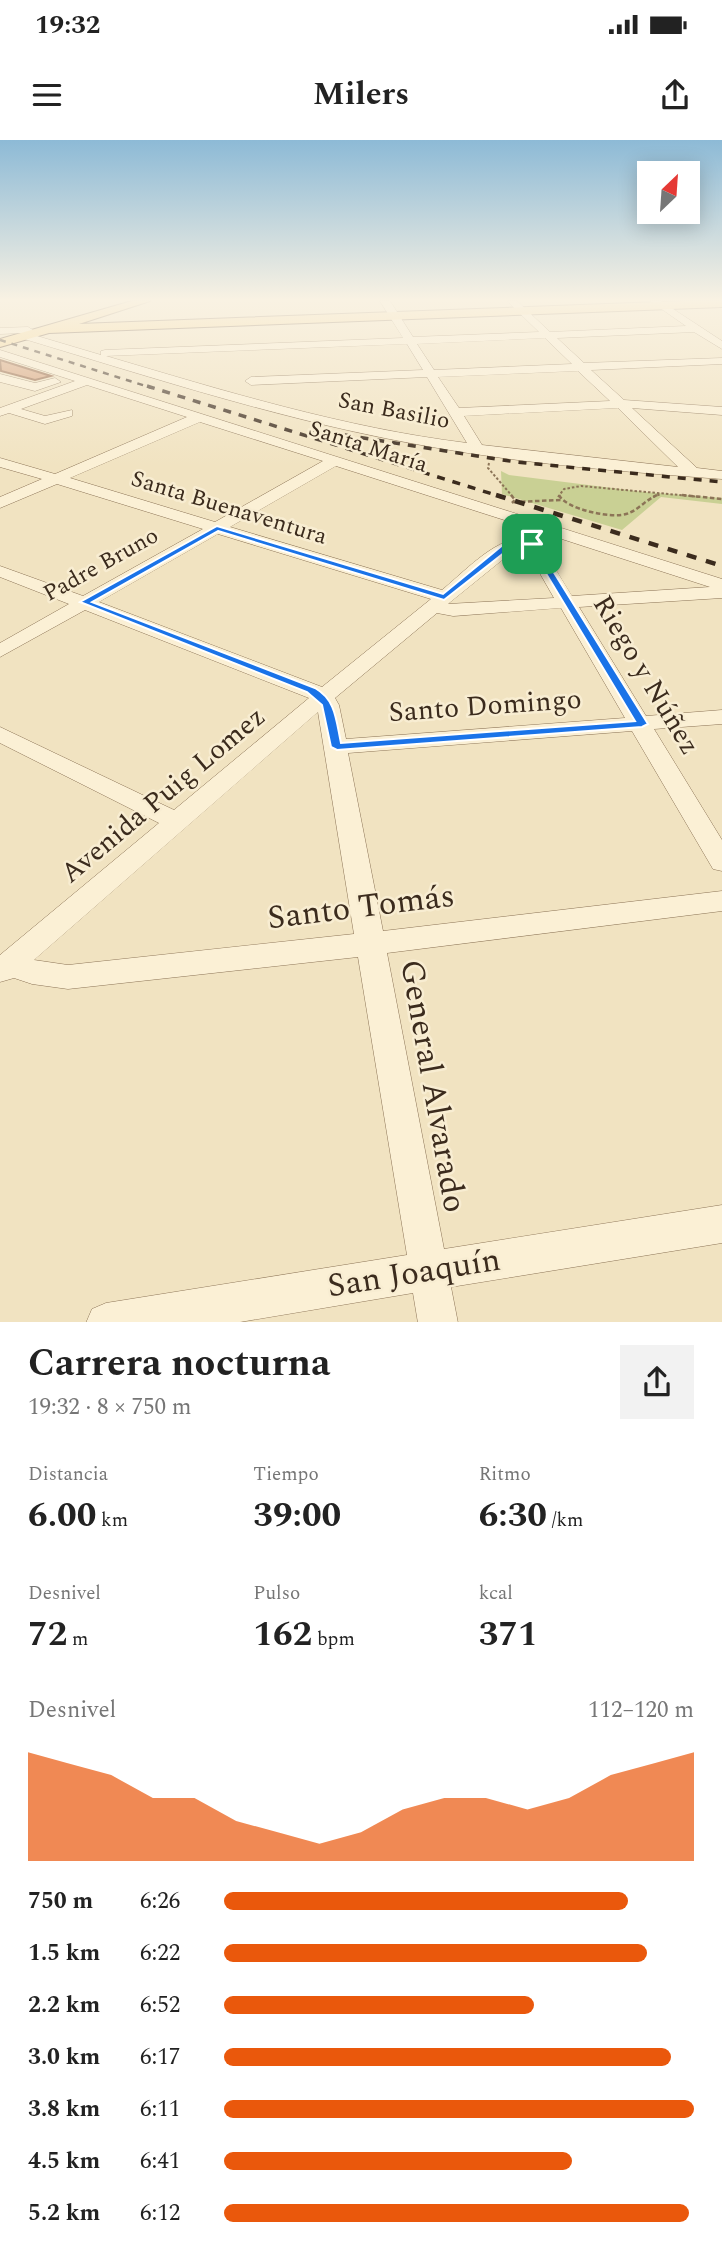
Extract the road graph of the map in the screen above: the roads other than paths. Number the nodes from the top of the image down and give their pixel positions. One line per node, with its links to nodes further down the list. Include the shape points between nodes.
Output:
1 (34, 356): 13 (street, Santa María)
2 (97, 356): 17 (street, San Basilio)
3 (133, 356): 9 (street)
4 (247, 356): 9 (street)
5 (303, 356): 9 (street)
6 (420, 356): 11 (street)
7 (570, 356): 10 (street)
8 (722, 361): 10 (street)
9 (248, 364): 11 (street); 17 (street)
10 (581, 367): 11 (street); 18 (street)
11 (432, 374): 21 (street)
12 (0, 378): 15 (street)
13 (88, 381): 19 (street); 23 (street, Santa María)
14 (55, 382): 15 (street)
15 (29, 386): 16 (street)
16 (10, 392)
17 (248, 402): 24 (street, San Basilio, via 390,435)
18 (621, 404): 20 (street); 21 (street); 27 (street)
19 (4, 411): 22 (street, via 45,420)
20 (722, 411)
21 (455, 412): 24 (street)
22 (67, 413)
23 (199, 416): 25 (street, Santa María); 29 (street)
24 (478, 449): 27 (street, San Basilio)
25 (336, 460): 31 (street, Padre Bruno); 32 (street, Santa María, via 499,512)
26 (0, 462): 29 (street, Santa Buenaventura)
27 (694, 474): 28 (street, San Basilio)
28 (722, 475)
29 (55, 479): 30 (street); 31 (street, Santa Buenaventura)
30 (0, 503)
31 (217, 528): 36 (street, Padre Bruno); 37 (street, Santa Buenaventura)
32 (533, 534): 34 (street, Santa María); 37 (street, Avenida Puig Lomez, via 507,546); 38 (street, Riego y Núñez)
33 (0, 571): 36 (street)
34 (722, 585)
35 (722, 592): 38 (street, Santa Buenaventura)
36 (85, 602): 39 (street, Padre Bruno); 40 (street)
37 (438, 602): 38 (street, Santa Buenaventura, via 453,610); 40 (street, Avenida Puig Lomez)
38 (566, 602): 42 (street, Riego y Núñez)
39 (0, 651)
40 (323, 697): 44 (street, General Alvarado); 45 (street, Avenida Puig Lomez)
41 (722, 717): 42 (street, Santo Domingo)
42 (642, 724): 44 (street, Santo Domingo); 46 (street, Riego y Núñez)
43 (0, 734): 45 (street)
44 (337, 747): 48 (street, General Alvarado)
45 (178, 822): 49 (street, Avenida Puig Lomez)
46 (722, 862)
47 (722, 901): 48 (street, Santo Tomás)
48 (371, 944): 49 (street, Santo Tomás, via 68,976); 51 (street, General Alvarado)
49 (5, 968)
50 (722, 1224): 51 (street, San Joaquín)
51 (428, 1270): 52 (street, San Joaquín); 53 (street, General Alvarado)
52 (106, 1322)
53 (438, 1322)

